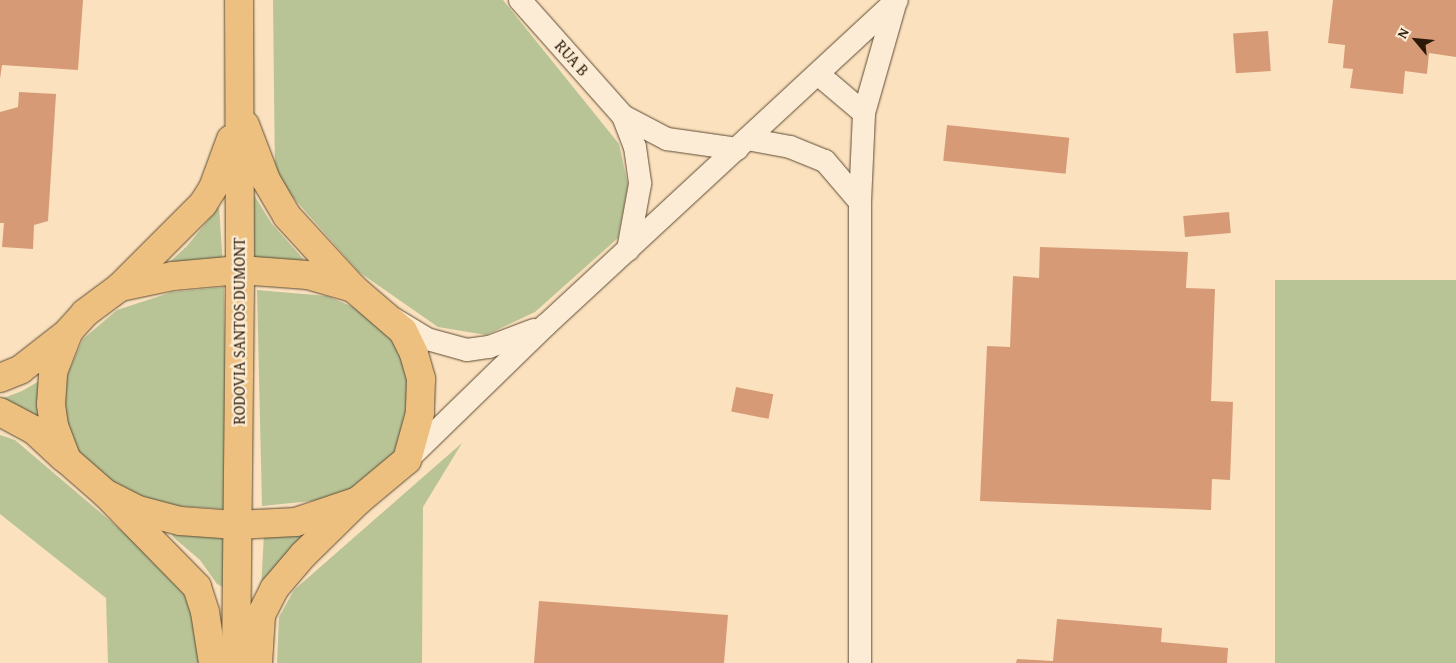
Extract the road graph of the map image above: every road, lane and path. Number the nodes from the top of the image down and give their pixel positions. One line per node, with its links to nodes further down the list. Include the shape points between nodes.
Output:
1 (238, 0): 5 (main road, RODOVIA SANTOS DUMONT)
2 (520, 0): 7 (street, RUA B)
3 (896, 0): 4 (street); 6 (street)
4 (818, 74): 6 (street); 8 (street)
5 (238, 106): 11 (main road, RODOVIA SANTOS DUMONT); 12 (main road, via 221,169 203,204); 13 (main road, via 274,197 287,216)
6 (864, 113): 9 (street)
7 (623, 116): 8 (street, via 667,139); 10 (street, via 635,147 640,184)
8 (742, 144): 9 (street, via 790,148 825,161); 10 (street)
9 (860, 202): 27 (street)
10 (628, 250): 15 (street)
11 (240, 270): 12 (main road, via 174,276); 13 (main road, via 308,275); 23 (main road, RODOVIA SANTOS DUMONT)
12 (120, 286): 16 (main road, via 85,313)
13 (353, 288): 14 (main road)
14 (387, 315): 15 (street, via 427,339 467,350 496,345); 20 (main road, via 403,332 421,379 420,414)
15 (546, 325): 20 (street)
16 (69, 332): 17 (main road, via 20,370); 19 (main road, via 53,372 50,404 54,426)
17 (0, 378)
18 (0, 412): 19 (main road, via 34,430)
19 (67, 460): 21 (main road)
20 (407, 460): 22 (main road)
21 (106, 494): 23 (main road, via 138,510 180,521); 24 (main road, via 197,587 205,612)
22 (358, 501): 23 (main road, via 296,522); 26 (main road, via 274,589 261,615)
23 (236, 525): 25 (main road, RODOVIA SANTOS DUMONT)
24 (213, 663)
25 (236, 663)
26 (258, 663)
27 (860, 663)

